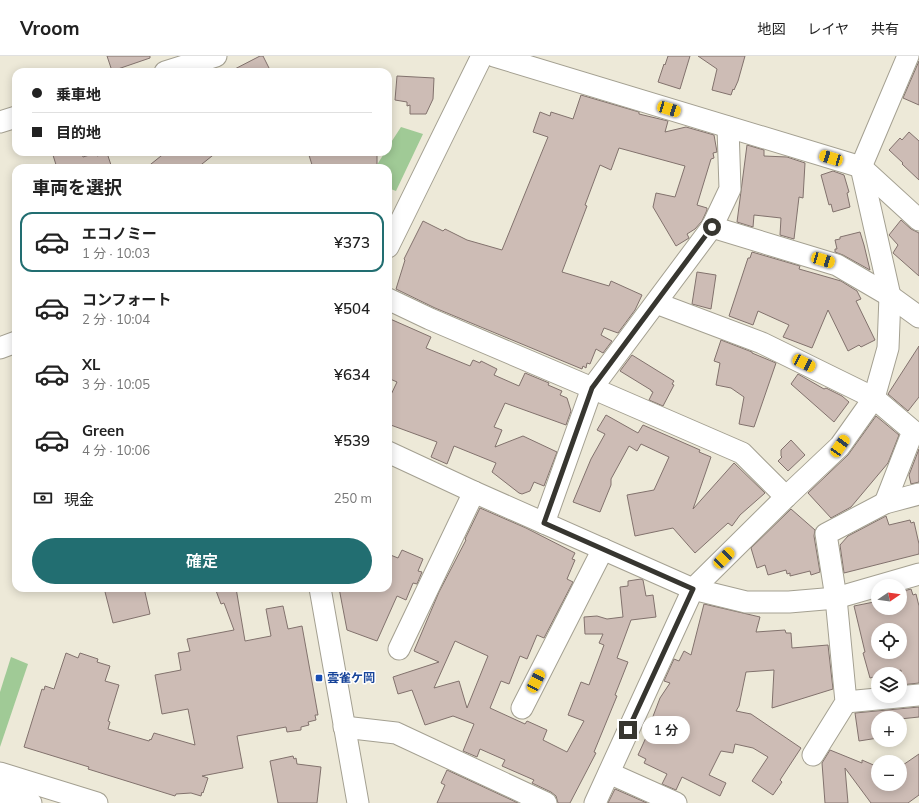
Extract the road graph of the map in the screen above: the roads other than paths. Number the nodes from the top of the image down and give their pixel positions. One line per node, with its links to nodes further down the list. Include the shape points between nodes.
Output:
1 (216, 56): 5 (street)
2 (482, 56): 12 (street)
3 (494, 56): 8 (street)
4 (908, 56): 9 (street)
5 (177, 68)
6 (12, 119): 7 (street)
7 (0, 122)
8 (728, 127): 9 (street); 11 (street, via 730,189)
9 (861, 167): 10 (street); 13 (street)
10 (919, 220)
11 (712, 227): 13 (street, via 836,265); 15 (street)
12 (392, 239)
13 (890, 296): 16 (street); 20 (street, via 888,348)
14 (392, 301): 19 (street)
15 (656, 304): 19 (street); 20 (street, via 762,343)
16 (919, 318)
17 (12, 344): 18 (street)
18 (0, 348)
19 (592, 388): 24 (street, via 742,453); 26 (street)
20 (874, 398): 24 (street, via 840,446); 25 (street, via 913,431)
21 (392, 454): 22 (street)
22 (474, 492): 26 (street); 32 (street)
23 (919, 494): 25 (street)
24 (786, 497): 29 (street)
25 (885, 503): 31 (street, via 826,534)
26 (544, 523): 27 (street)
27 (603, 549): 29 (street); 35 (street)
28 (919, 574): 31 (street)
29 (693, 589): 31 (street, via 746,602); 39 (street)
30 (321, 592): 36 (street)
31 (836, 598): 34 (street)
32 (399, 649)
33 (919, 695): 34 (street)
34 (846, 702): 37 (street)
35 (522, 708)
36 (344, 727): 43 (street); 44 (street, via 396,733)
37 (813, 755)
38 (0, 773): 42 (street)
39 (609, 773): 45 (street); 46 (street)
40 (0, 794): 41 (street)
41 (31, 803)
42 (96, 803)
43 (358, 803)
44 (546, 803)
45 (595, 803)
46 (676, 803)

